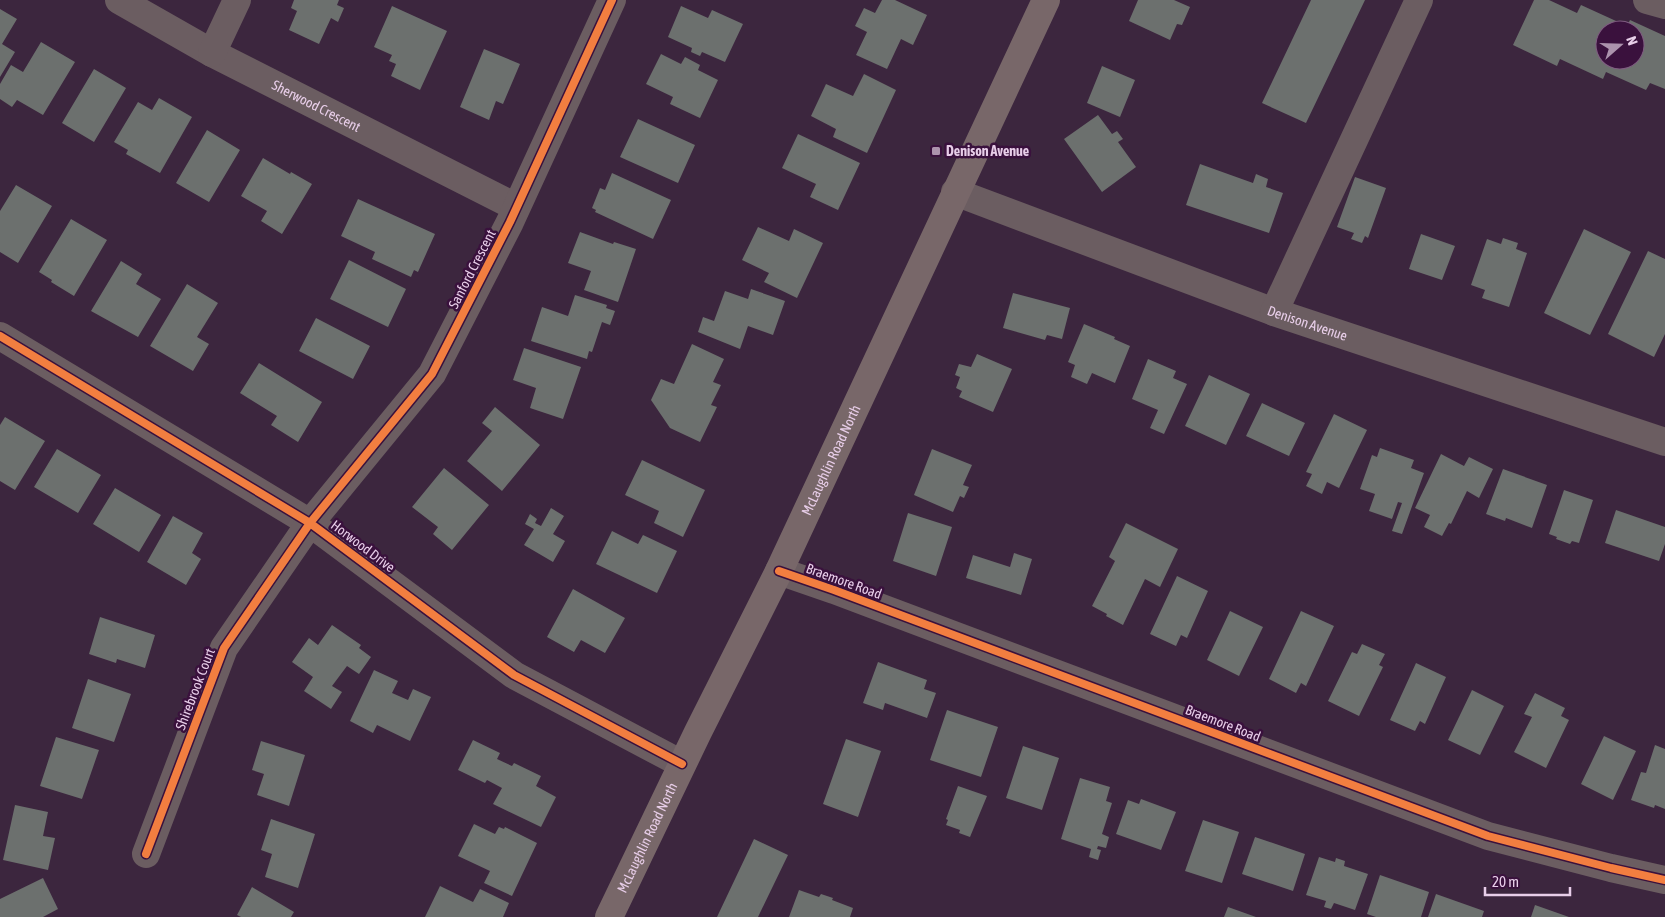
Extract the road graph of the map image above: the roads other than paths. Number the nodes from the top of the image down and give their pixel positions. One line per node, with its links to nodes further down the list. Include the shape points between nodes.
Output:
1 (119, 0): 8 (street, Sherwood Crescent)
2 (237, 0): 8 (street)
3 (612, 0): 10 (street, Sanford Crescent)
4 (1046, 0): 9 (main road, McLaughlin Road North)
5 (1419, 0): 11 (street)
6 (1647, 0): 7 (street)
7 (1665, 5)
8 (212, 53): 10 (street, Sherwood Crescent)
9 (955, 192): 11 (street, Denison Avenue); 15 (main road, McLaughlin Road North)
10 (516, 207): 14 (street, Sanford Crescent, via 432,374)
11 (1274, 312): 13 (street, Denison Avenue)
12 (0, 336): 14 (street, Horwood Drive)
13 (1665, 442)
14 (310, 523): 16 (street, Horwood Drive, via 514,675); 17 (street, Shirebrook Court, via 224,648)
15 (778, 571): 16 (main road, McLaughlin Road North); 18 (street, Braemore Road, via 1488,836)
16 (682, 764): 19 (main road, McLaughlin Road North)
17 (146, 854)
18 (1665, 880)
19 (609, 917)

